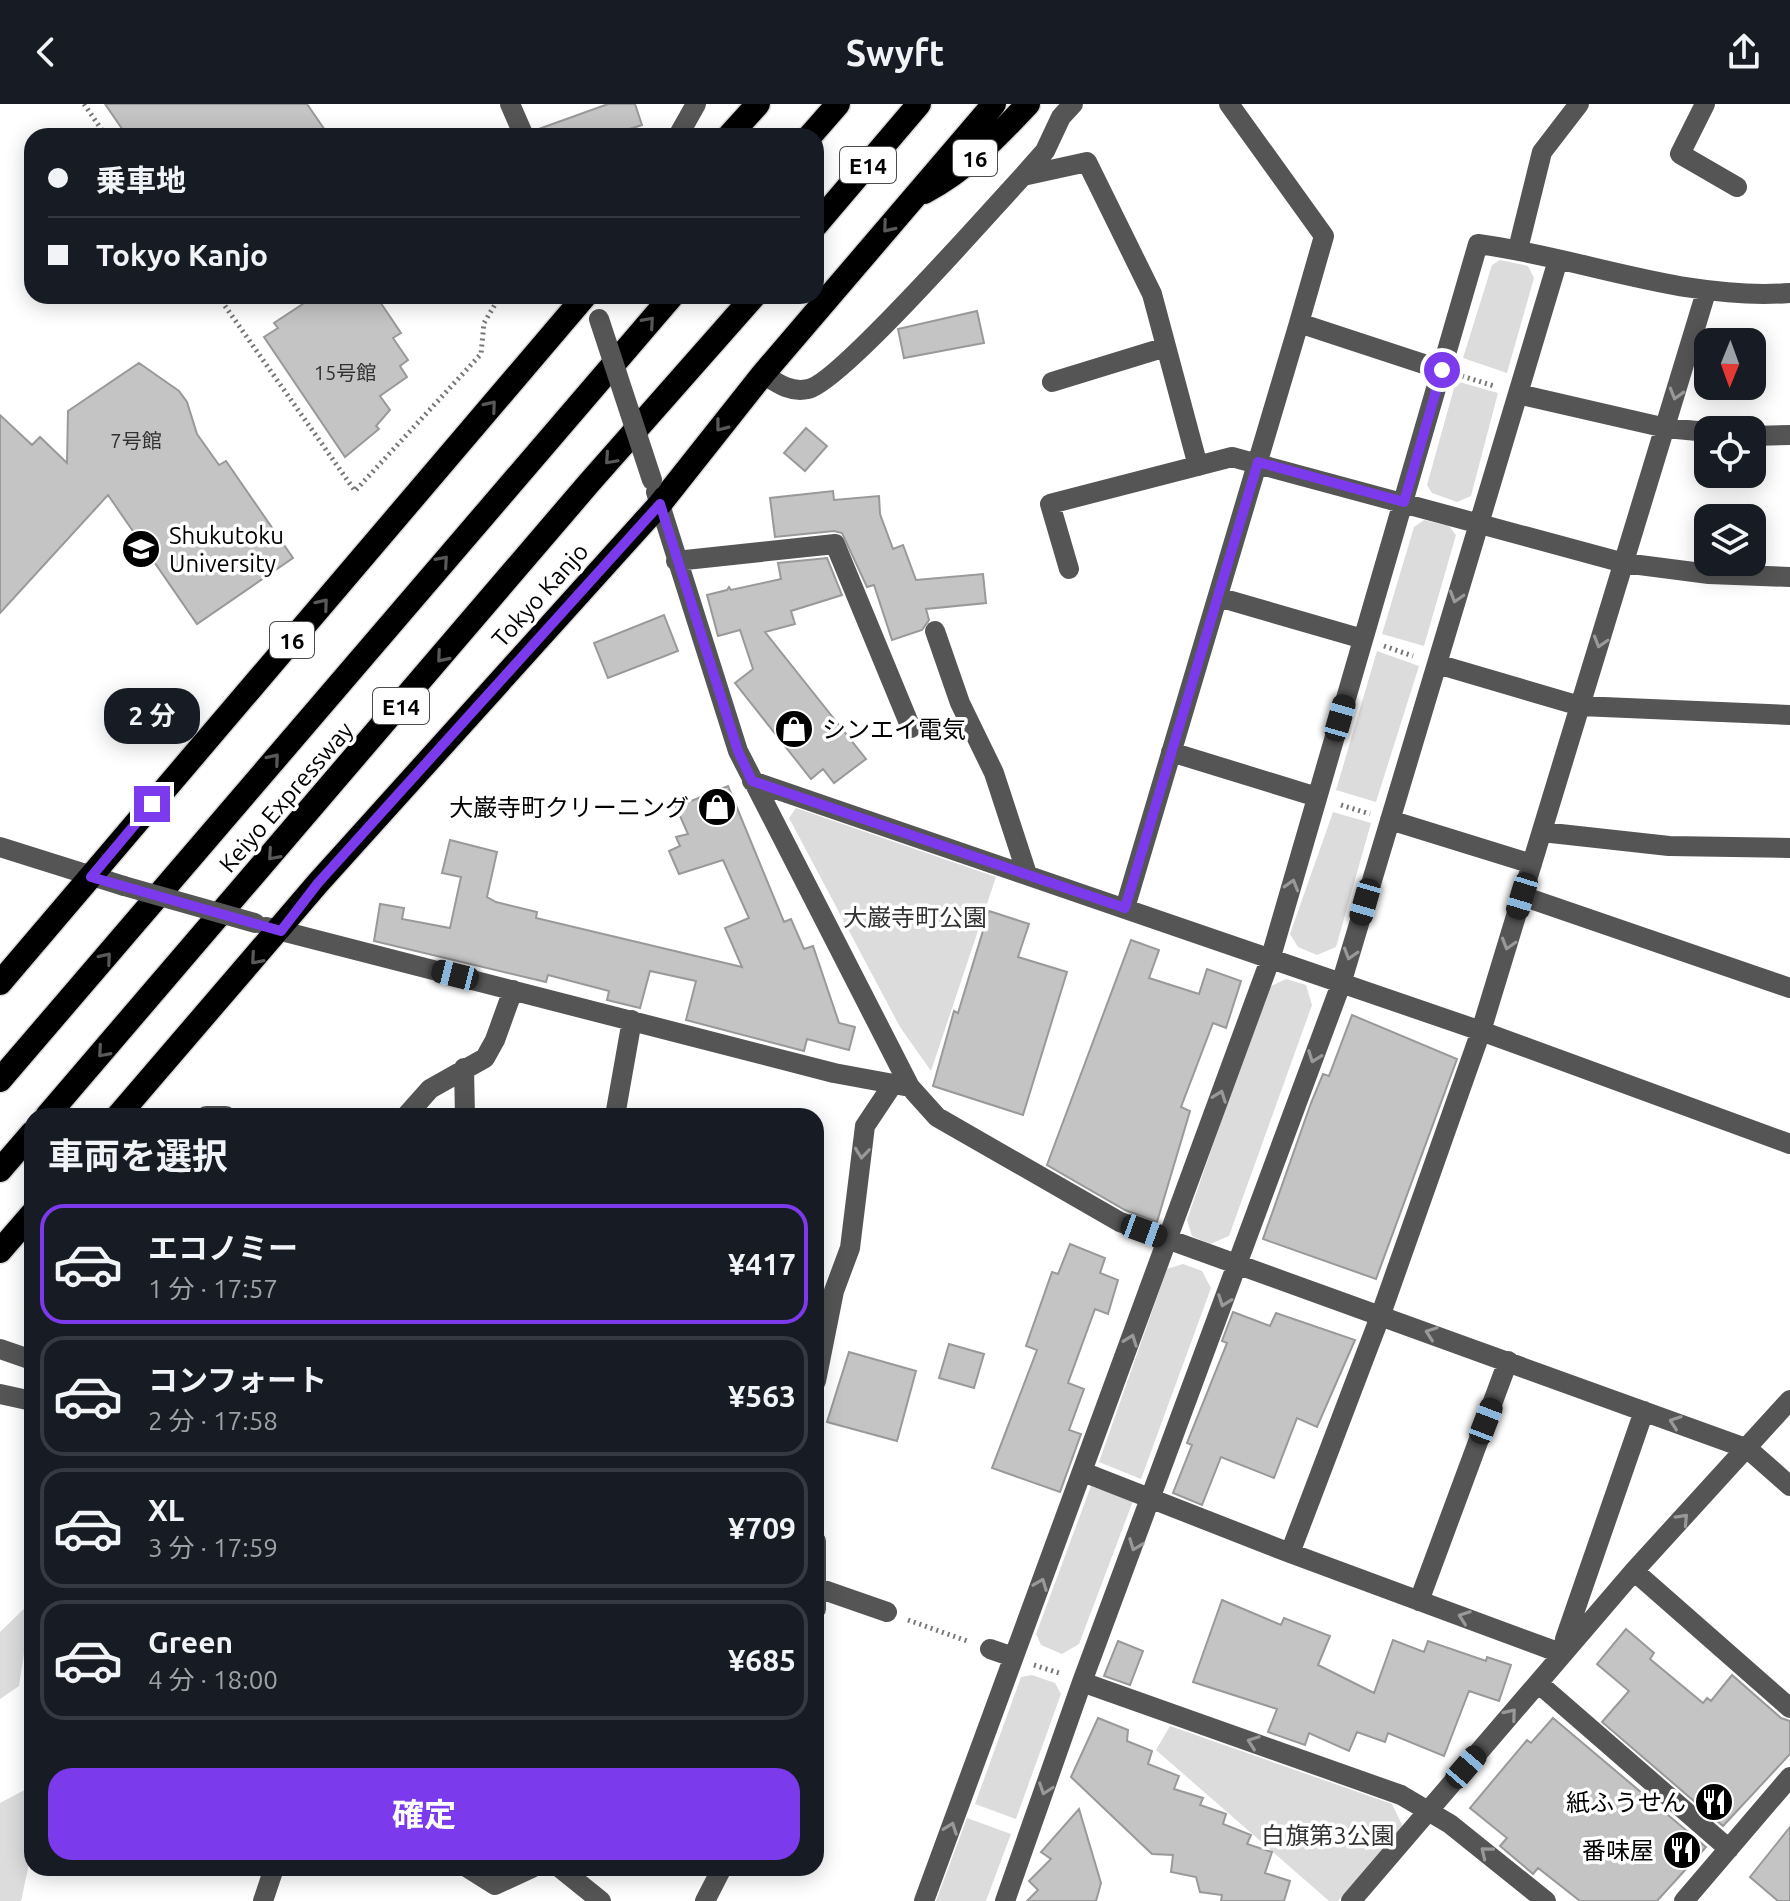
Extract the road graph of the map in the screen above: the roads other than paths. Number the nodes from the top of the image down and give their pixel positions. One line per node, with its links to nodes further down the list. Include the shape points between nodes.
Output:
1 (510, 104): 12 (street)
2 (696, 104): 13 (street)
3 (758, 104): 14 (highway)
4 (838, 104): 15 (highway, E14)
5 (919, 104): 19 (highway, E14)
6 (994, 104): 18 (highway, Tokyo Kanjo / 16)
7 (1028, 104): 18 (highway, 16, via 952,178)
8 (1073, 104): 16 (street)
9 (1229, 104): 30 (street, via 1324,236)
10 (1579, 104): 20 (street, via 1542,152)
11 (1705, 104): 17 (street, via 1680,154)
12 (520, 128)
13 (682, 128)
14 (736, 128)
15 (817, 128)
16 (1023, 176): 31 (street, via 1087,162 1152,294); 33 (street, via 886,324 823,382 796,390)
17 (1737, 187)
18 (912, 199): 24 (highway, Tokyo Kanjo / 16, one-way to 24)
19 (824, 216)
20 (1518, 249): 21 (street); 32 (street, via 1478,244)
21 (1558, 260): 22 (street); 35 (street)
22 (1706, 292): 23 (street); 36 (street, one-way to 36)
23 (1790, 293)
24 (824, 302)
25 (578, 304): 65 (highway, 16, one-way to 25)
26 (594, 304): 43 (street, bridge)
27 (665, 304): 77 (highway, Keiyo Expressway / E14, one-way to 27)
28 (747, 304): 79 (highway, Keiyo Expressway / E14, one-way to 79)
29 (823, 304): 33 (highway, Tokyo Kanjo / 16, one-way to 33)
30 (1299, 323): 32 (street); 40 (street)
31 (1166, 347): 34 (street); 41 (street)
32 (1442, 370): 42 (street)
33 (763, 374): 43 (highway, Tokyo Kanjo / 16, one-way to 43)
34 (1052, 382)
35 (1518, 394): 36 (street); 44 (street)
36 (1666, 428): 37 (street); 46 (street)
37 (1694, 431)
38 (1790, 435): 39 (street)
39 (1766, 436)
40 (1258, 462): 41 (street, via 1232,457); 42 (street); 49 (street)
41 (1198, 466): 47 (street, via 1050,504)
42 (1404, 502): 44 (street); 51 (street)
43 (660, 504): 45 (street); 68 (highway, Tokyo Kanjo / 16)
44 (1479, 523): 46 (street); 52 (street, one-way to 52)
45 (676, 561): 55 (street, via 835,544); 57 (street)
46 (1624, 563): 48 (street); 53 (street, one-way to 53)
47 (1069, 569)
48 (1790, 577)
49 (1218, 597): 51 (street); 56 (street)
50 (935, 631): 64 (street, via 960,703 994,773)
51 (1363, 639): 58 (street)
52 (1437, 664): 53 (street); 59 (street)
53 (1580, 706): 54 (street); 60 (street)
54 (1790, 715)
55 (911, 728)
56 (1171, 752): 58 (street); 67 (street)
57 (752, 781): 64 (street); 78 (street)
58 (1317, 797): 69 (street, one-way to 58)
59 (1390, 820): 63 (street); 71 (street, one-way to 71)
60 (1542, 832): 62 (street, via 1669,846); 63 (street)
61 (0, 847): 65 (street)
62 (1790, 848)
63 (1532, 864): 66 (street)
64 (1027, 874): 67 (street)
65 (91, 877): 68 (street, bridge); 70 (highway, 16)
66 (1522, 896): 72 (street); 75 (street, one-way to 75)
67 (1125, 908): 69 (street)
68 (281, 931): 73 (street); 80 (highway, Tokyo Kanjo / 16, one-way to 80)
69 (1270, 960): 71 (street); 88 (street, one-way to 69)
70 (0, 983)
71 (1341, 984): 75 (street); 90 (street, one-way to 90)
72 (1790, 988)
73 (513, 990): 74 (street); 76 (street, via 485,1058)
74 (632, 1020): 78 (street, via 834,1073); 83 (street)
75 (1481, 1031): 85 (street); 91 (street)
76 (464, 1068): 81 (street, via 430,1089); 82 (street)
77 (0, 1080)
78 (901, 1085): 88 (street, via 937,1117 1120,1222); 92 (street, one-way to 92, via 865,1126 850,1248)
79 (54, 1108)
80 (125, 1108)
81 (413, 1108)
82 (465, 1108)
83 (616, 1108)
84 (24, 1142): 86 (highway)
85 (1790, 1144)
86 (0, 1170)
87 (24, 1223): 89 (highway)
88 (1167, 1239): 90 (street); 101 (street, one-way to 88)
89 (0, 1251)
90 (1236, 1265): 91 (street); 103 (street, one-way to 103)
91 (1381, 1314): 95 (street, one-way to 91); 104 (street)
92 (824, 1341)
93 (0, 1349): 94 (street)
94 (24, 1357)
95 (1508, 1361): 99 (street); 107 (street)
96 (0, 1394): 97 (street)
97 (24, 1399)
98 (1790, 1400): 100 (street)
99 (1644, 1411): 100 (street, one-way to 99); 110 (street)
100 (1748, 1449): 102 (street); 105 (street, one-way to 100)
101 (1083, 1472): 103 (street); 111 (street, one-way to 101)
102 (1790, 1486)
103 (1153, 1499): 104 (street); 112 (street, one-way to 112)
104 (1290, 1553): 107 (street)
105 (1634, 1571): 110 (street); 114 (street)
106 (824, 1590): 108 (street)
107 (1419, 1601): 110 (street, one-way to 107)
108 (887, 1612)
109 (990, 1649): 111 (street)
110 (1563, 1654): 113 (street)
111 (1013, 1657): 126 (street, one-way to 111)
112 (1082, 1682): 116 (street, one-way to 112, via 1401,1795); 127 (street, one-way to 127)
113 (1538, 1683): 116 (street, one-way to 113); 117 (street)
114 (1790, 1708)
115 (1790, 1777): 117 (street)
116 (1430, 1810): 128 (street); 129 (street, one-way to 116)
117 (1729, 1849): 130 (street)
118 (271, 1876): 123 (street)
119 (481, 1876): 120 (street, via 495,1885)
120 (515, 1876)
121 (570, 1876): 124 (street)
122 (718, 1876): 125 (street)
123 (263, 1901)
124 (601, 1901)
125 (705, 1901)
126 (924, 1901)
127 (1005, 1901)
128 (1351, 1901)
129 (1546, 1901)
130 (1684, 1901)

